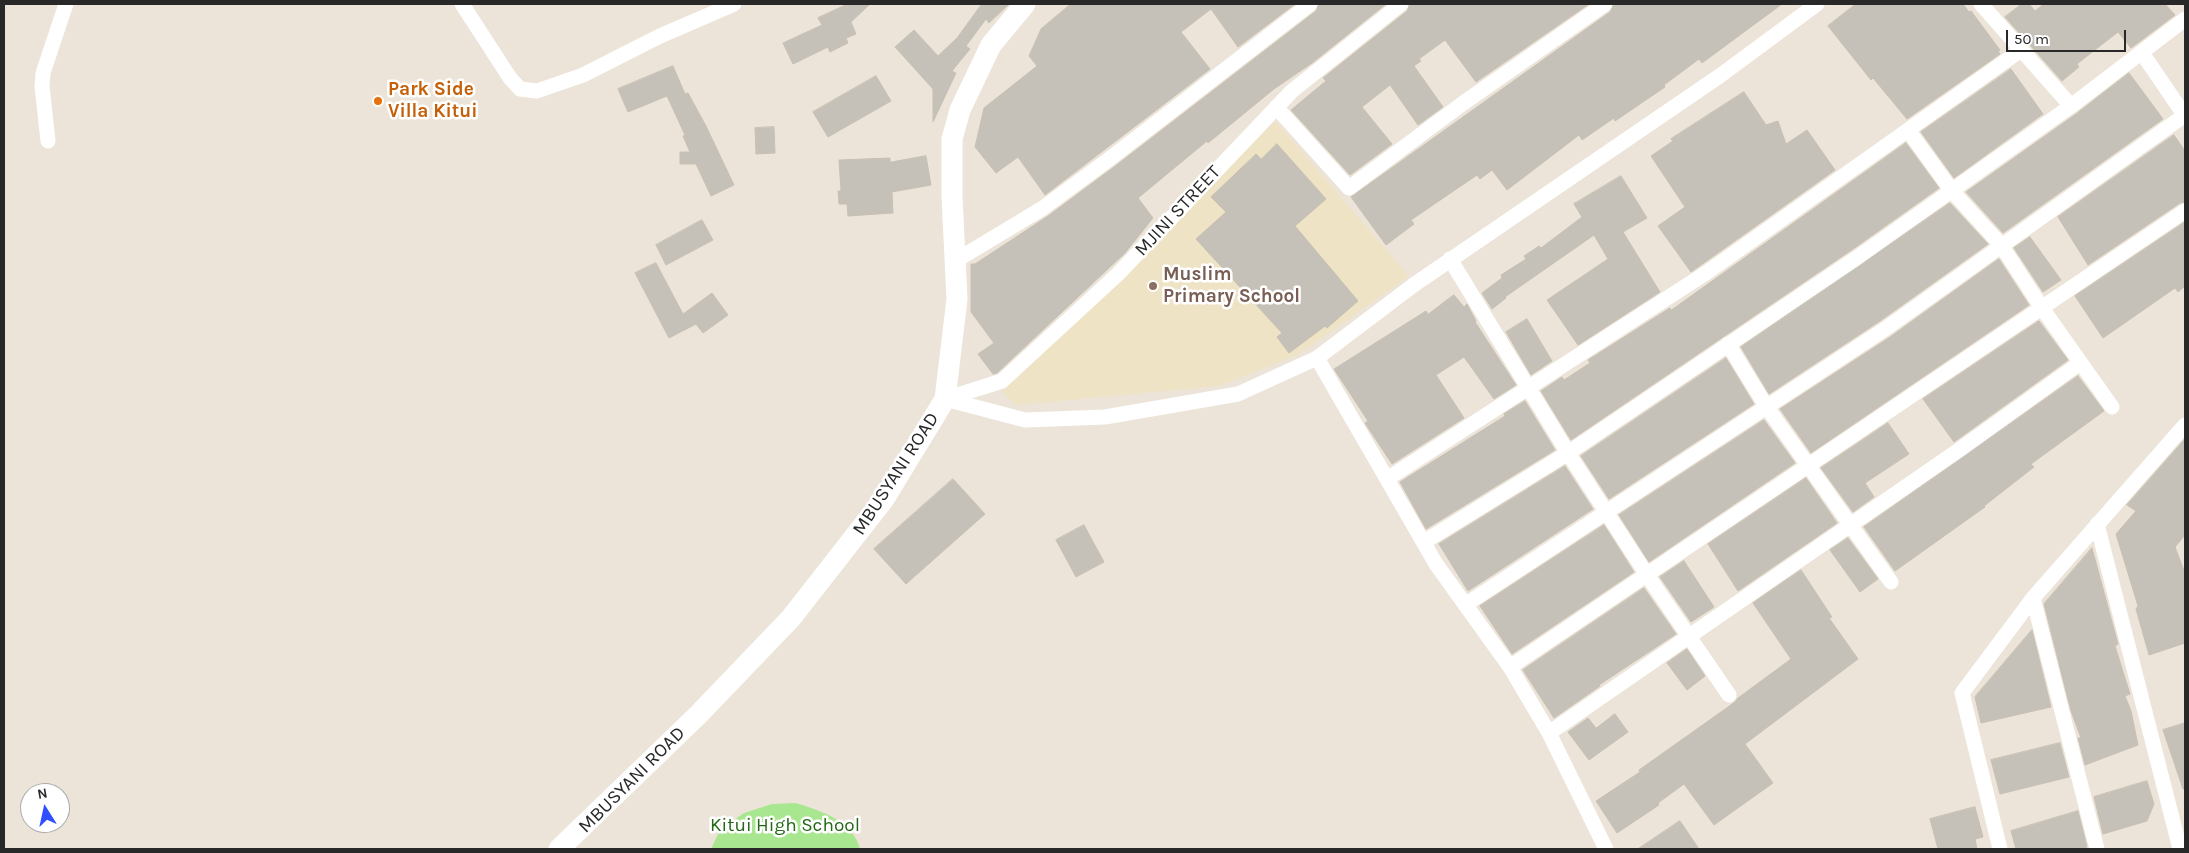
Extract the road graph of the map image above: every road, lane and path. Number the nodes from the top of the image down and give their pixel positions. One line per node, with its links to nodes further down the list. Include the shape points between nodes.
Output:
1 (66, 4): 17 (street, via 42,86)
2 (462, 4): 3 (street, via 510,78 520,89 537,91 583,74)
3 (734, 4)
4 (1025, 4): 22 (street, MBUSYANI ROAD, via 991,45 956,124 952,139)
5 (1310, 4): 22 (street, via 1043,208)
6 (1401, 4): 14 (street, MJINI STREET)
7 (1605, 4): 14 (street, via 1349,188)
8 (1817, 4): 21 (street, via 1713,80)
9 (1980, 4): 11 (street)
10 (2185, 19): 12 (street)
11 (2021, 50): 13 (street); 16 (street)
12 (2142, 53): 13 (street); 15 (street)
13 (2071, 106): 18 (street)
14 (1276, 107): 28 (street, MJINI STREET, via 1118,274 1002,381)
15 (2185, 115): 20 (street)
16 (1908, 130): 18 (street); 27 (street, via 1706,273)
17 (48, 141)
18 (1952, 191): 20 (street); 24 (street)
19 (2185, 212): 23 (street)
20 (2002, 246): 23 (street); 29 (street, via 1885,329)
21 (1450, 259): 25 (street); 27 (street)
22 (955, 261): 28 (street, MBUSYANI ROAD, via 957,299)
23 (2042, 308): 26 (street); 33 (street)
24 (1728, 344): 29 (street); 32 (street)
25 (1317, 358): 28 (street, via 1238,394 1105,418 1025,420); 34 (street)
26 (2080, 363): 30 (street); 36 (street)
27 (1528, 388): 32 (street); 34 (street)
28 (945, 399): 47 (street, MBUSYANI ROAD, via 884,499 792,618 698,716)
29 (1766, 406): 33 (street); 35 (street)
30 (2112, 407)
31 (2185, 425): 37 (street)
32 (1568, 453): 35 (street); 38 (street)
33 (1808, 465): 36 (street); 39 (street)
34 (1387, 479): 38 (street)
35 (1607, 510): 39 (street); 42 (street)
36 (1849, 524): 40 (street); 43 (street)
37 (2097, 524): 41 (street); 51 (street)
38 (1424, 542): 42 (street)
39 (1647, 575): 43 (street); 44 (street)
40 (1891, 582)
41 (2033, 598): 49 (street, via 1962,693); 50 (street)
42 (1465, 605): 44 (street)
43 (1688, 637): 45 (street); 46 (street)
44 (1510, 667): 46 (street)
45 (1729, 695)
46 (1549, 732): 48 (street)
47 (560, 849)
48 (1606, 849)
49 (2000, 849)
50 (2096, 849)
51 (2180, 849)

